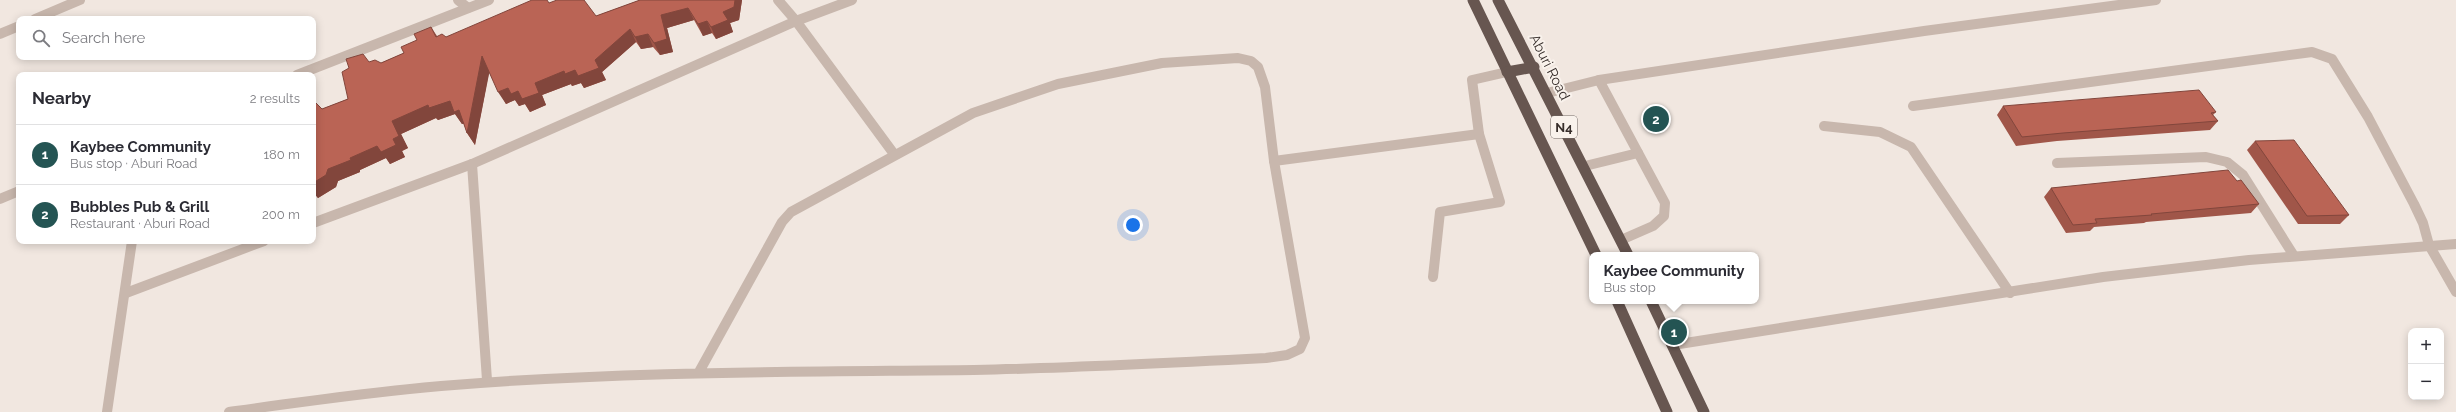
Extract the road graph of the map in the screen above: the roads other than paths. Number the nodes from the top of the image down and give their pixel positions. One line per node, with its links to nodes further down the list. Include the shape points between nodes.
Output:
1 (80, 0): 10 (street)
2 (458, 0): 9 (street)
3 (489, 0): 9 (street)
4 (778, 0): 11 (street)
5 (852, 0): 11 (street)
6 (1473, 0): 16 (highway, N4)
7 (1498, 0): 14 (highway, Aburi Road / N4)
8 (2156, 0): 17 (street, via 1916,32)
9 (468, 8): 15 (street)
10 (42, 16)
11 (796, 21): 22 (street); 26 (street)
12 (16, 27): 13 (street)
13 (0, 34)
14 (1534, 67): 16 (highway); 18 (highway, Aburi Road / N4)
15 (305, 72)
16 (1507, 72): 21 (street, via 1472,80); 36 (highway, N4)
17 (1599, 80): 18 (street); 23 (street)
18 (1547, 93): 27 (highway, Aburi Road / N4)
19 (1913, 106): 35 (street, via 2312,52 2332,59 2368,117 2417,210)
20 (1824, 126): 42 (street, via 1883,132 1898,137 1911,147)
21 (1480, 134): 24 (street); 39 (street, via 1500,202 1440,212)
22 (894, 154): 24 (street, via 973,113 1058,84 1162,63 1238,58 1251,61 1258,67 1265,87); 46 (street, via 791,212 782,222)
23 (1638, 154): 27 (street); 31 (street, via 1665,203 1664,216 1653,226)
24 (1274, 161): 46 (street, via 1305,338 1300,349 1287,355 1083,366)
25 (2057, 163): 38 (street, via 2206,157 2227,162 2243,175)
26 (472, 164): 30 (street); 47 (street)
27 (1584, 166): 31 (highway, Aburi Road / N4)
28 (16, 192): 29 (street)
29 (0, 199)
30 (316, 222)
31 (1621, 240): 37 (highway, Aburi Road / N4)
32 (132, 244): 41 (street)
33 (256, 244): 41 (street)
34 (2456, 244): 35 (street)
35 (2429, 245): 38 (street); 40 (street)
36 (1595, 252)
37 (1627, 252)
38 (2294, 256): 42 (street, via 2103,278)
39 (1433, 277)
40 (2456, 292)
41 (126, 293): 48 (street)
42 (2010, 293): 45 (street)
43 (1618, 304): 50 (highway)
44 (1652, 304): 45 (highway)
45 (1673, 345): 51 (highway)
46 (699, 372): 47 (street)
47 (487, 380): 49 (street, via 306,398)
48 (107, 412)
49 (230, 412)
50 (1667, 412)
51 (1704, 412)

